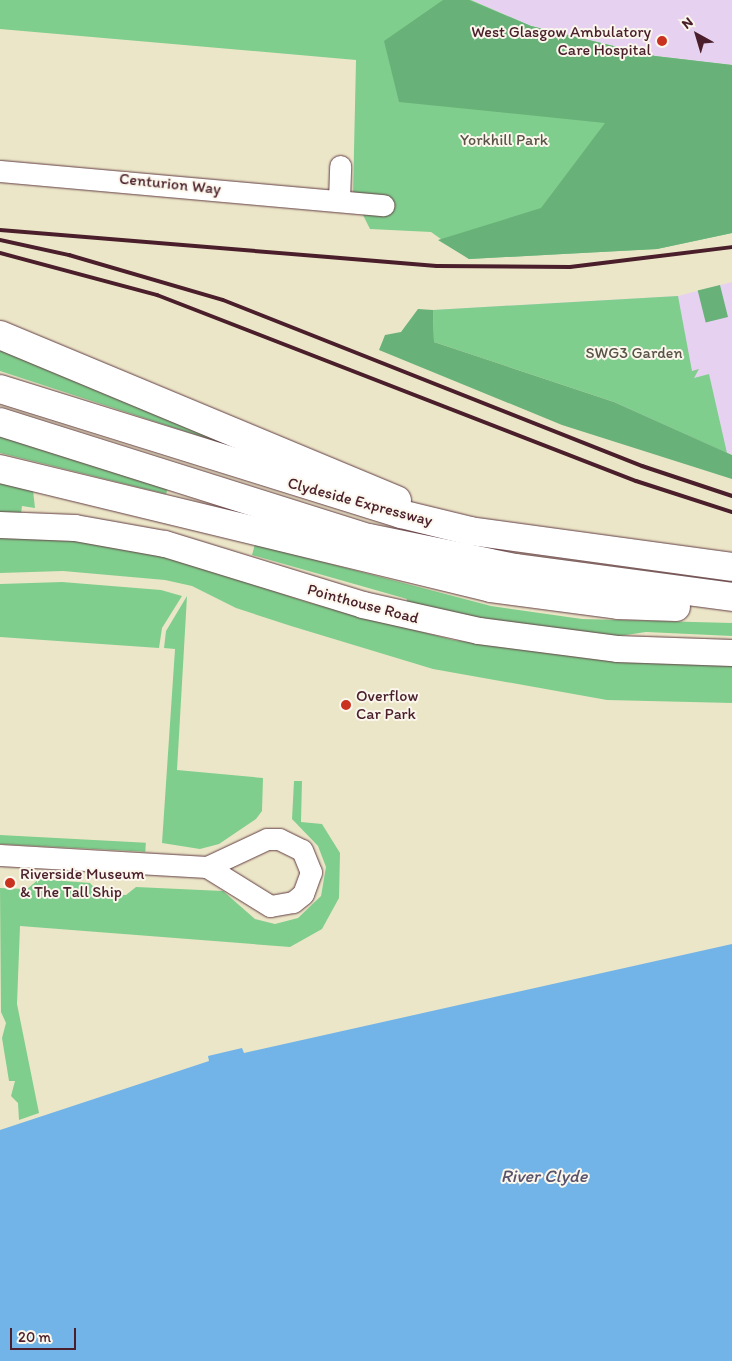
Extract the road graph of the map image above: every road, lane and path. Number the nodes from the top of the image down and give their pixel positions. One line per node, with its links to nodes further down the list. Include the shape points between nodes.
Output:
1 (340, 166): 3 (street)
2 (0, 171): 3 (street, Centurion Way)
3 (339, 200): 4 (street, Centurion Way)
4 (383, 205)
5 (2, 336): 10 (main road)
6 (0, 389): 10 (main road, Clydeside Expressway, via 358,504)
7 (0, 422): 12 (main road, Clydeside Expressway, via 369,538 515,568)
8 (0, 468): 13 (main road, via 491,588 618,605)
9 (0, 525): 14 (street, Pointhouse Road, via 75,528 165,544 363,605 479,631 617,649)
10 (470, 531): 11 (main road, Clydeside Expressway)
11 (732, 567)
12 (732, 597)
13 (732, 608)
14 (732, 653)
15 (0, 855): 16 (street)
16 (207, 867)

